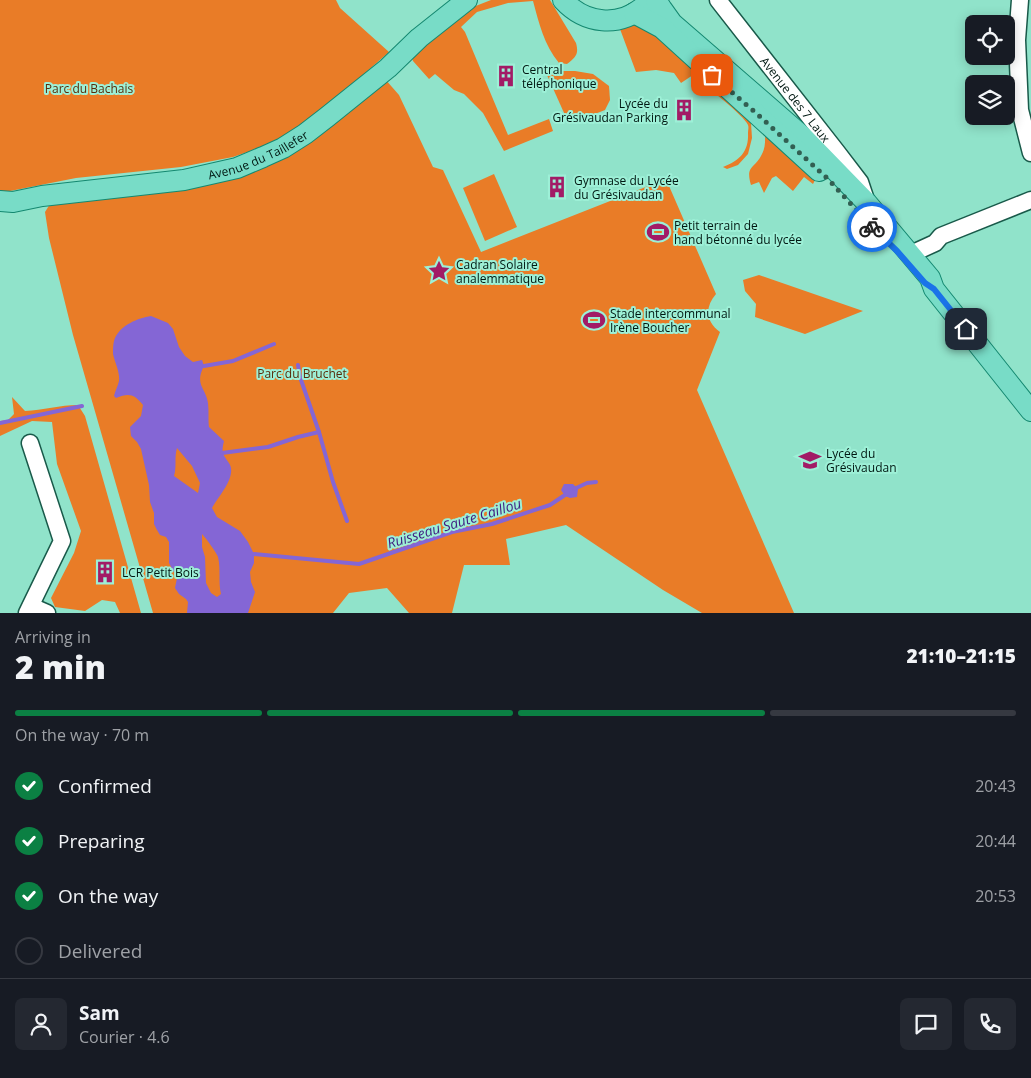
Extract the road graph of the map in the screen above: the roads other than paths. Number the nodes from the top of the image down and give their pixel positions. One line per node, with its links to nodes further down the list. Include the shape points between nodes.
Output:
1 (467, 0): 11 (main road, Avenue du Taillefer, via 305,134 263,157 237,168 184,180)
2 (563, 0): 7 (main road, via 578,13 597,20 616,20)
3 (649, 0): 7 (main road)
4 (656, 0): 12 (main road, Avenue des 7 Laux, via 672,23 800,134)
5 (718, 0): 12 (street, Avenue des 7 Laux, via 860,182)
6 (1020, 0): 8 (street)
7 (634, 13): 14 (main road, via 662,28 828,179)
8 (1024, 39): 9 (street, via 1020,110)
9 (1031, 153)
10 (1031, 200): 13 (street, via 940,236 934,243)
11 (0, 201)
12 (867, 203): 13 (main road, Avenue des 7 Laux)
13 (911, 254): 14 (main road, Avenue des 7 Laux, via 930,278)
14 (934, 289): 15 (main road, Avenue des 7 Laux)
15 (1031, 411)
16 (30, 443): 17 (street, via 62,540)
17 (29, 609): 18 (street)
18 (46, 613)

